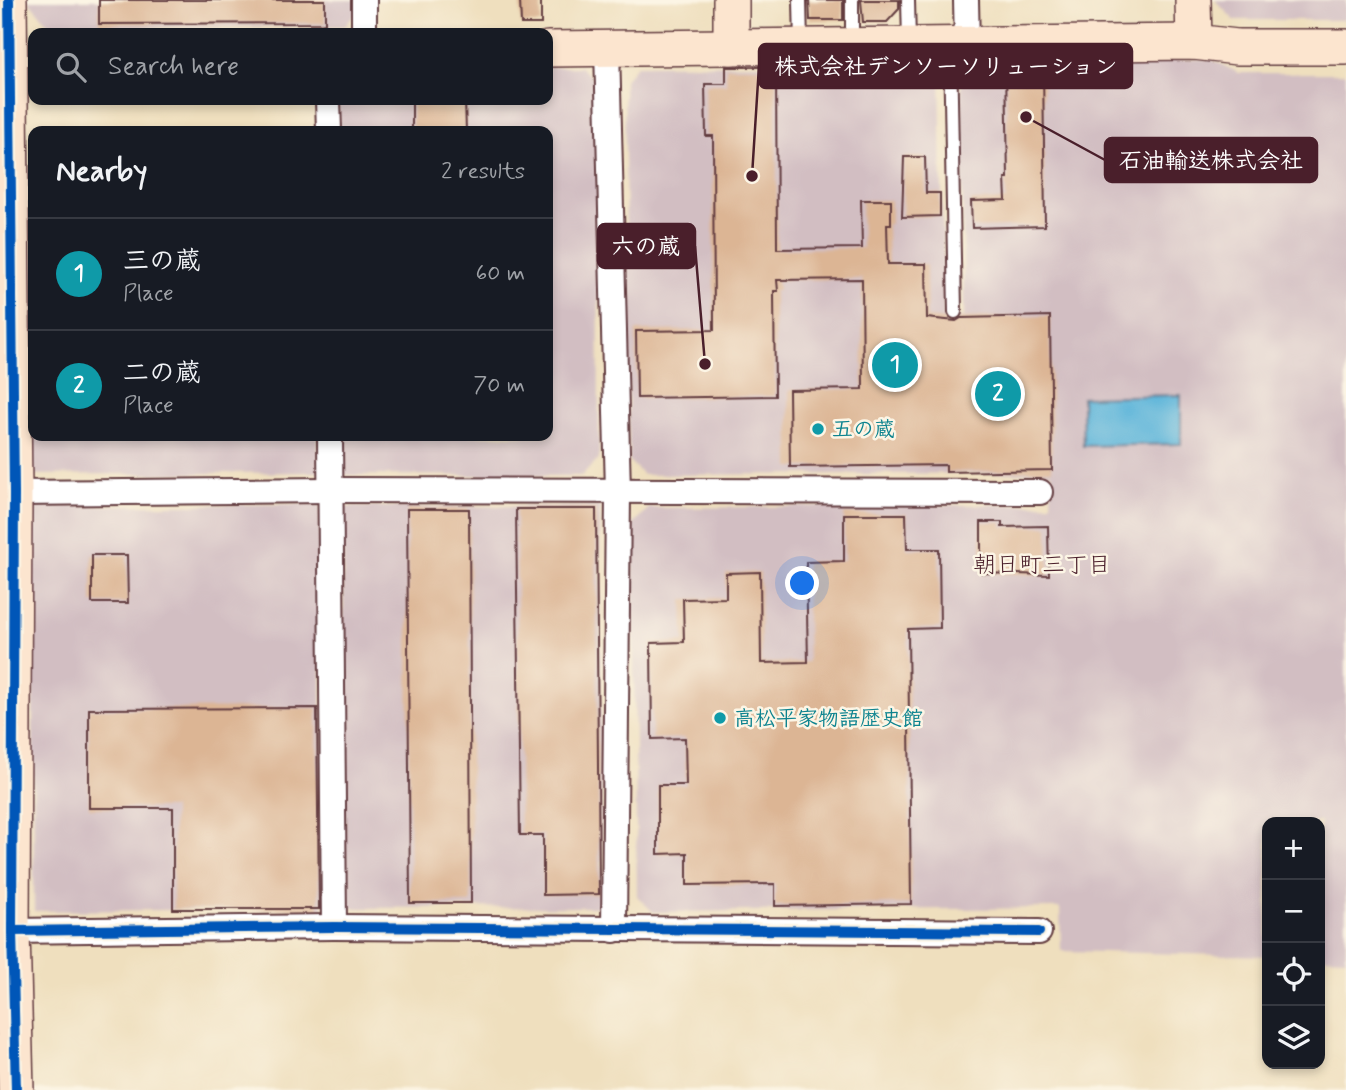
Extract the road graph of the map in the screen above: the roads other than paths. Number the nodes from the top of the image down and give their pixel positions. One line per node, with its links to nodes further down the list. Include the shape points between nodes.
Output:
1 (9, 0): 19 (street)
2 (364, 0): 9 (street)
3 (731, 0): 14 (street)
4 (800, 0): 15 (lane)
5 (852, 0): 12 (lane)
6 (908, 0): 13 (lane)
7 (966, 0): 11 (street)
8 (1193, 0): 10 (street)
9 (364, 28)
10 (1194, 42): 11 (street); 16 (street, via 1237,47)
11 (959, 45): 13 (street); 22 (lane)
12 (852, 46): 13 (street); 15 (street)
13 (909, 46)
14 (731, 47): 15 (street); 17 (street)
15 (801, 47)
16 (1346, 47)
17 (607, 48): 18 (street); 25 (street)
18 (553, 49)
19 (14, 53): 27 (street)
20 (328, 105): 21 (street)
21 (329, 126)
22 (955, 312)
23 (330, 441): 24 (street)
24 (331, 490): 25 (street); 27 (street); 28 (street)
25 (618, 492): 26 (street); 29 (street)
26 (1040, 492)
27 (14, 493): 30 (street)
28 (334, 927): 29 (street); 30 (street)
29 (614, 930): 31 (street)
30 (12, 931): 32 (street)
31 (1039, 932)
32 (16, 1090)

